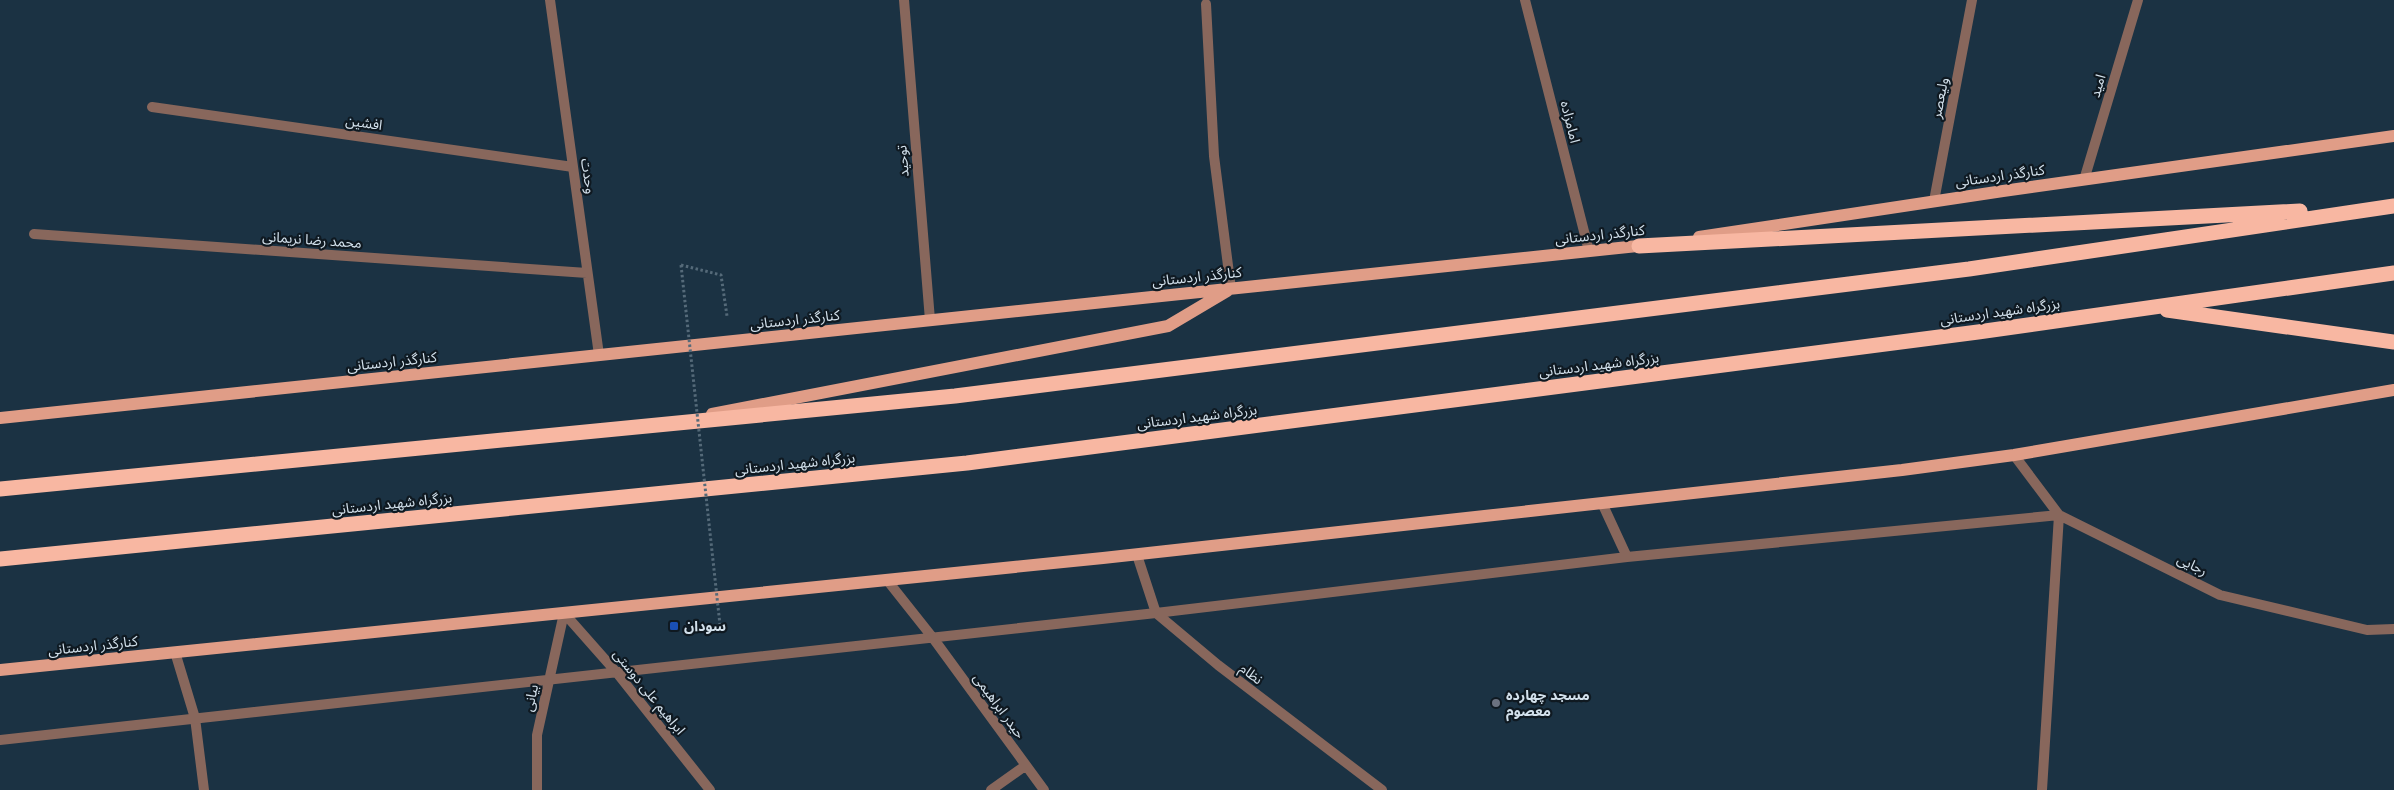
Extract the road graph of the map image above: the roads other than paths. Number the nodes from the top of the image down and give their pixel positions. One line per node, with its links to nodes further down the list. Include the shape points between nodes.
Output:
1 (550, 0): 9 (street, وحدت)
2 (904, 0): 20 (street, توحید)
3 (1525, 0): 15 (street, امامزاده)
4 (1972, 0): 11 (street, ولیعصر)
5 (2138, 0): 10 (street, امید)
6 (1206, 4): 18 (street, via 1214,156)
7 (152, 106): 9 (street, افشین)
8 (2394, 136): 10 (main road, کنارگذر اردستانی)
9 (573, 168): 16 (street, وحدت)
10 (2084, 180): 11 (main road, کنارگذر اردستانی)
11 (1934, 201): 14 (main road, کنارگذر اردستانی)
12 (2394, 206): 14 (highway); 25 (highway, via 1940,272 955,396)
13 (34, 234): 16 (street, محمد رضا نریمانی)
14 (1639, 246): 15 (main road, کنارگذر اردستانی)
15 (1589, 251): 18 (main road, کنارگذر اردستانی)
16 (587, 273): 22 (street, وحدت)
17 (2394, 273): 19 (highway, بزرگراه شهید اردستانی)
18 (1231, 289): 20 (main road, کنارگذر اردستانی); 25 (main road, via 1168,326)
19 (2148, 308): 21 (highway); 32 (highway, بزرگراه شهید اردستانی, via 967,463)
20 (930, 320): 22 (main road, کنارگذر اردستانی)
21 (2394, 342)
22 (599, 356): 24 (main road, کنارگذر اردستانی)
23 (2394, 390): 26 (main road, کنارگذر اردستانی)
24 (0, 418)
25 (650, 426): 27 (highway)
26 (2014, 455): 28 (main road, کنارگذر اردستانی); 29 (street, رجایی)
27 (0, 489)
28 (1602, 503): 30 (main road, کنارگذر اردستانی); 31 (street)
29 (2059, 515): 31 (street); 36 (street, رجایی, via 2220,595 2367,630); 51 (street)
30 (1137, 554): 33 (main road, کنارگذر اردستانی); 35 (street)
31 (1627, 557): 35 (street)
32 (0, 559)
33 (886, 580): 34 (main road, کنارگذر اردستانی); 37 (street, حیدر ابراهیمی)
34 (564, 613): 38 (main road, کنارگذر اردستانی); 40 (street, ابراهیم علی دوستی); 41 (street, بیانی)
35 (1156, 613): 37 (street); 50 (street, نظام, via 1218,665)
36 (2394, 629)
37 (933, 638): 40 (street); 44 (street, حیدر ابراهیمی)
38 (175, 652): 39 (main road, کنارگذر اردستانی); 42 (street)
39 (0, 670)
40 (617, 672): 41 (street); 47 (street, ابراهیم علی دوستی)
41 (549, 680): 42 (street); 46 (street, بیانی, via 537,735)
42 (195, 718): 43 (street); 45 (street)
43 (0, 740)
44 (1025, 766): 48 (street); 49 (street, حیدر ابراهیمی)
45 (204, 790)
46 (537, 790)
47 (710, 790)
48 (991, 790)
49 (1044, 790)
50 (1382, 790)
51 (2042, 790)

